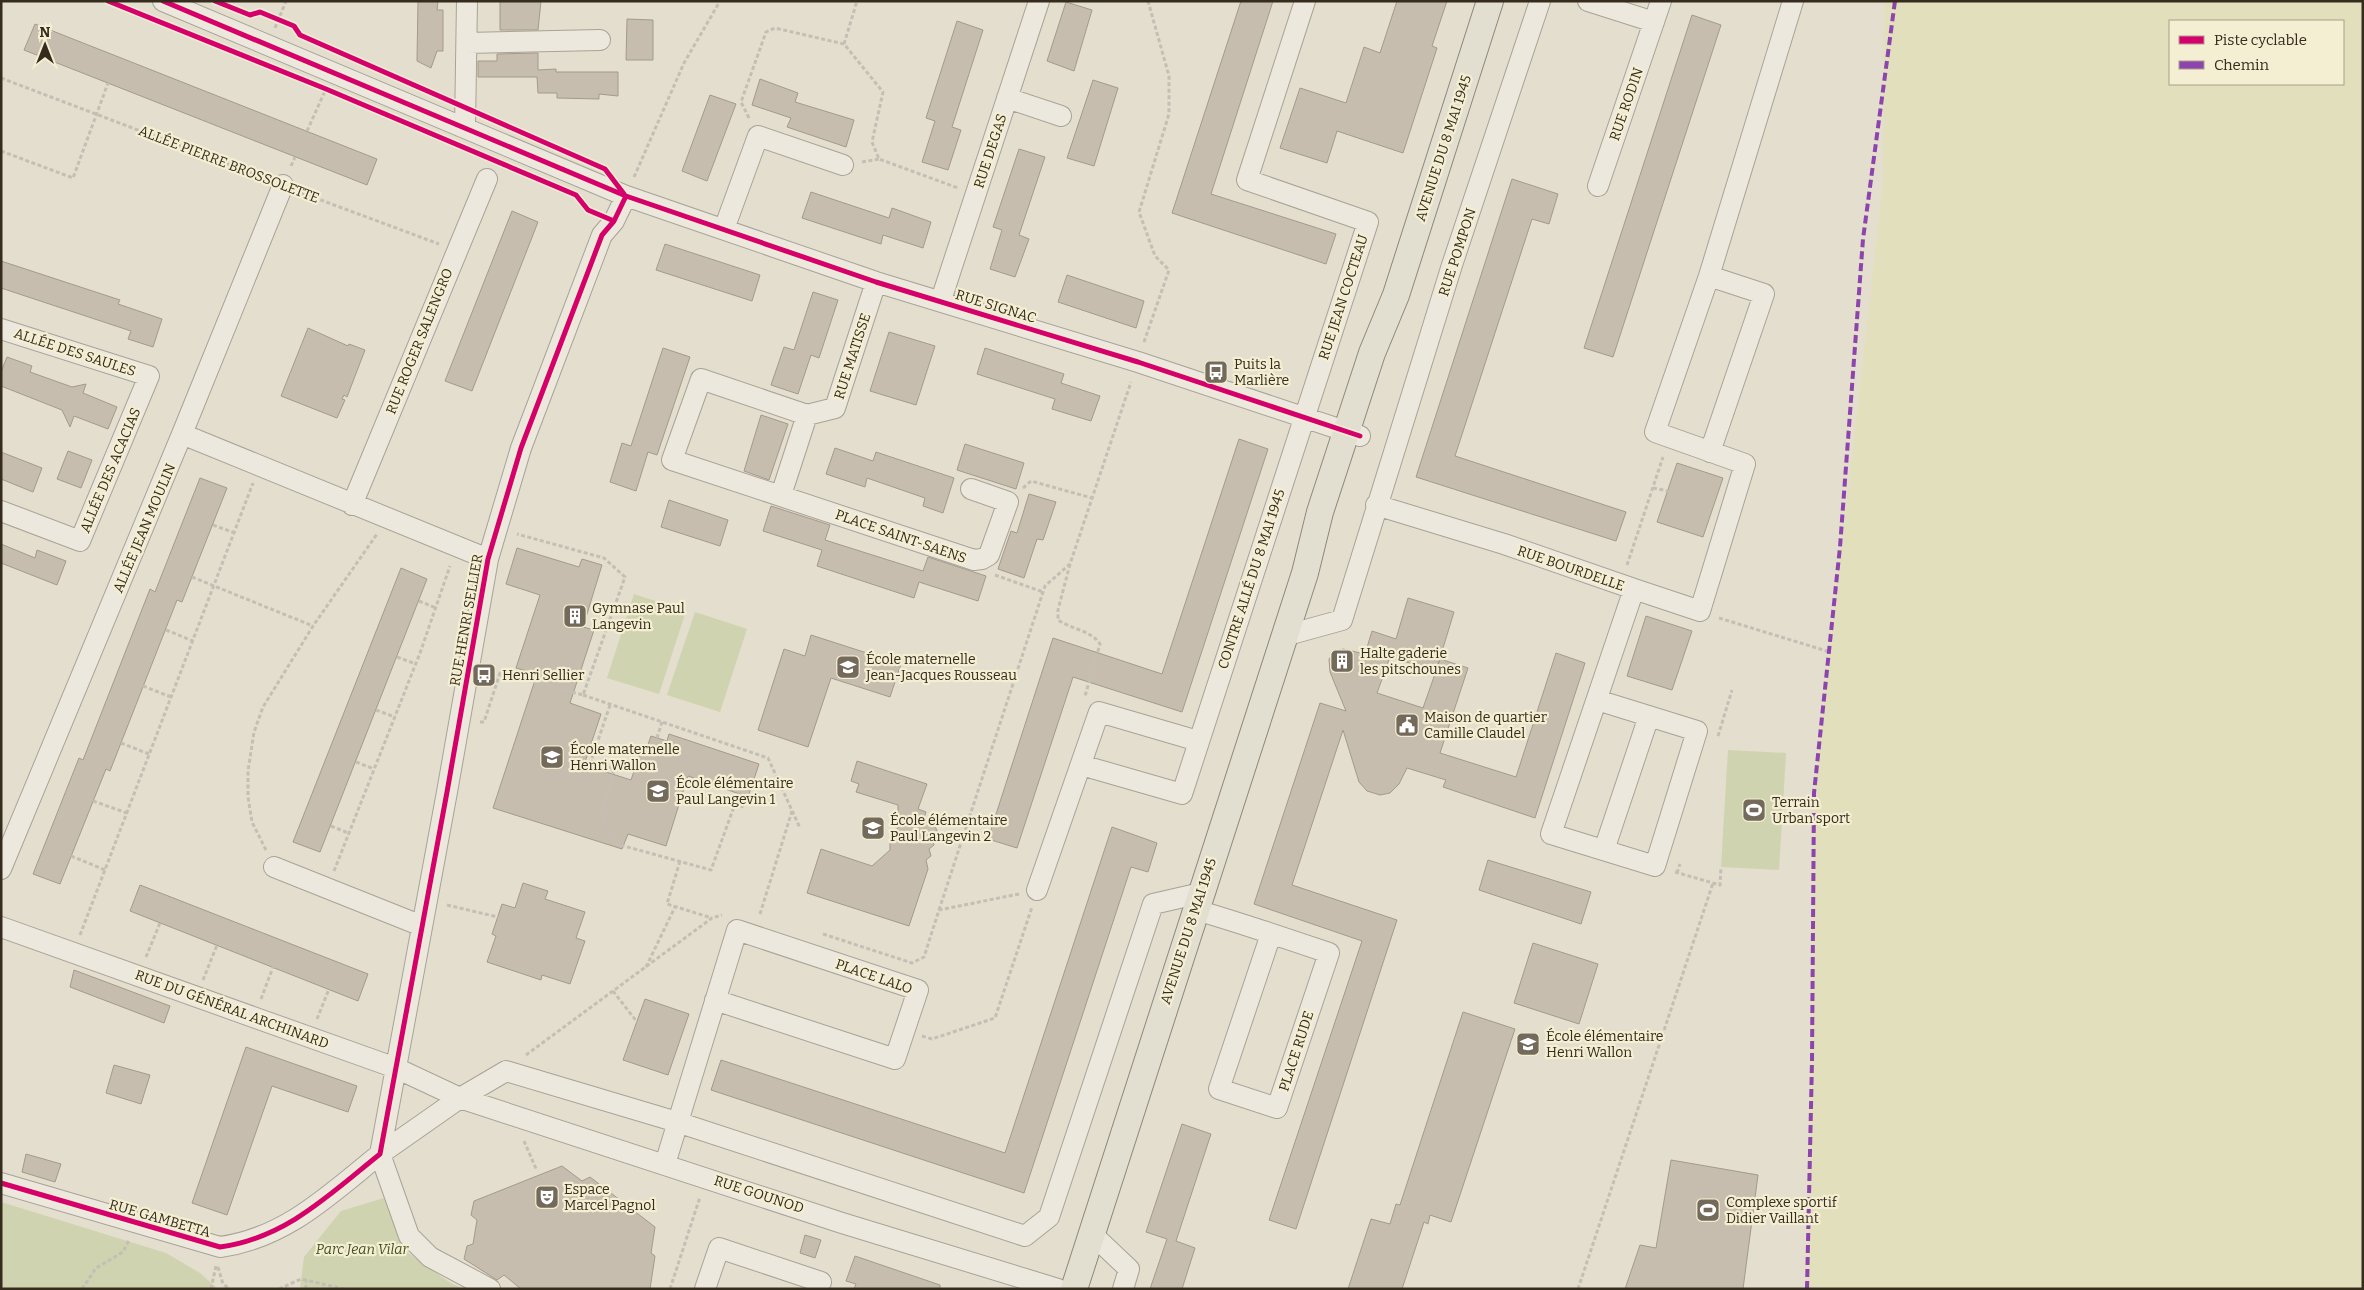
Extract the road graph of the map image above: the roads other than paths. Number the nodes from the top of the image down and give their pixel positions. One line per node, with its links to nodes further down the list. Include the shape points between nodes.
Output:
1 (164, 1): 15 (street, RUE SIGNAC)
2 (468, 1): 12 (street)
3 (1039, 1): 13 (street, RUE DEGAS)
4 (1305, 1): 28 (street, RUE JEAN COCTEAU, via 1247,180 1368,222)
5 (1490, 1): 30 (main road, AVENUE DU 8 MAI 1945, via 1396,295 1372,353)
6 (1540, 1): 34 (street, RUE POMPON)
7 (1588, 1): 10 (street)
8 (1661, 1): 10 (street, RUE RODIN)
9 (1793, 1): 22 (street)
10 (1654, 22): 19 (street, RUE RODIN)
11 (600, 40): 12 (street)
12 (467, 43): 15 (street)
13 (1007, 98): 14 (street); 24 (street, RUE DEGAS)
14 (1061, 116)
15 (465, 127): 20 (street, RUE SIGNAC)
16 (844, 165): 21 (street, via 758,136)
17 (487, 179): 35 (street, RUE ROGER SALENGRO)
18 (283, 185): 29 (street, ALLÉE JEAN MOULIN)
19 (1598, 186)
20 (626, 196): 21 (street, RUE SIGNAC); 37 (street, RUE HENRI SELLIER, via 614,221 602,236 521,448)
21 (724, 229): 23 (street, RUE SIGNAC)
22 (1709, 276): 31 (street, via 1662,435); 31 (street, via 1764,294)
23 (876, 282): 24 (street, RUE SIGNAC); 27 (street, RUE MATISSE, via 835,408)
24 (941, 300): 28 (street, RUE SIGNAC)
25 (1, 328): 26 (street, ALLÉE DES SAULES)
26 (149, 376): 36 (street, ALLÉE DES ACACIAS, via 80,541)
27 (807, 415): 33 (street); 33 (street, PLACE SAINT-SAENS, via 701,379 672,460)
28 (1304, 417): 30 (street, RUE SIGNAC); 42 (street, CONTRE ALLÉ DU 8 MAI 1945)
29 (182, 434): 35 (street); 46 (street, ALLÉE JEAN MOULIN)
30 (1353, 434): 39 (main road, AVENUE DU 8 MAI 1945, via 1335,516 1305,574)
31 (1710, 452): 38 (street, via 1745,464 1700,612)
32 (971, 489): 33 (street, PLACE SAINT-SAENS, via 1008,502 989,555 974,560)
33 (781, 495)
34 (1376, 504): 38 (street, RUE BOURDELLE); 39 (street, RUE POMPON, via 1342,620)
35 (352, 505): 37 (street)
36 (1, 511)
37 (488, 558): 49 (street, RUE HENRI SELLIER)
38 (1627, 587): 40 (street, RUE BOURDELLE)
39 (1284, 636): 48 (main road, AVENUE DU 8 MAI 1945)
40 (1597, 700): 41 (street); 44 (street, RUE BOURDELLE, via 1551,834)
41 (1648, 716): 44 (street); 44 (street, via 1697,731 1655,866)
42 (1198, 741): 43 (street, via 1099,712); 43 (street, CONTRE ALLÉ DU 8 MAI 1945, via 1182,794)
43 (1081, 765): 47 (street)
44 (1604, 850)
45 (274, 867): 49 (street)
46 (1, 869)
47 (1026, 890)
48 (1198, 902): 51 (street, PLACE RUDE); 55 (street, RUE GAMBETTA, via 1153,904 1049,1217 1025,1236); 59 (main road, AVENUE DU 8 MAI 1945)
49 (422, 926): 53 (street, RUE HENRI SELLIER)
50 (1, 927): 53 (street, RUE DU GÉNÉRAL ARCHINARD)
51 (1271, 934): 51 (street, PLACE RUDE, via 1220,1089 1277,1108 1329,953)
52 (715, 1000): 52 (street, PLACE LALO, via 737,930 918,990 895,1059); 55 (street, PLACE LALO)
53 (396, 1068): 54 (street, RUE DU GÉNÉRAL ARCHINARD); 56 (street)
54 (460, 1098): 55 (street, RUE GAMBETTA, via 506,1071); 56 (street, RUE GAMBETTA); 57 (street, RUE GOUNOD)
55 (676, 1122): 57 (street, PLACE LALO)
56 (380, 1154): 58 (street, RUE GAMBETTA, via 287,1225 255,1240 220,1247); 61 (street, via 409,1236 430,1257)
57 (665, 1164): 63 (street, RUE GOUNOD, via 842,1223)
58 (1, 1183)
59 (1092, 1234): 64 (main road, AVENUE DU 8 MAI 1945); 65 (street, via 1129,1269)
60 (821, 1282): 62 (street, via 719,1248)
61 (490, 1289)
62 (705, 1289)
63 (1058, 1289)
64 (1074, 1289)
65 (1122, 1289)

